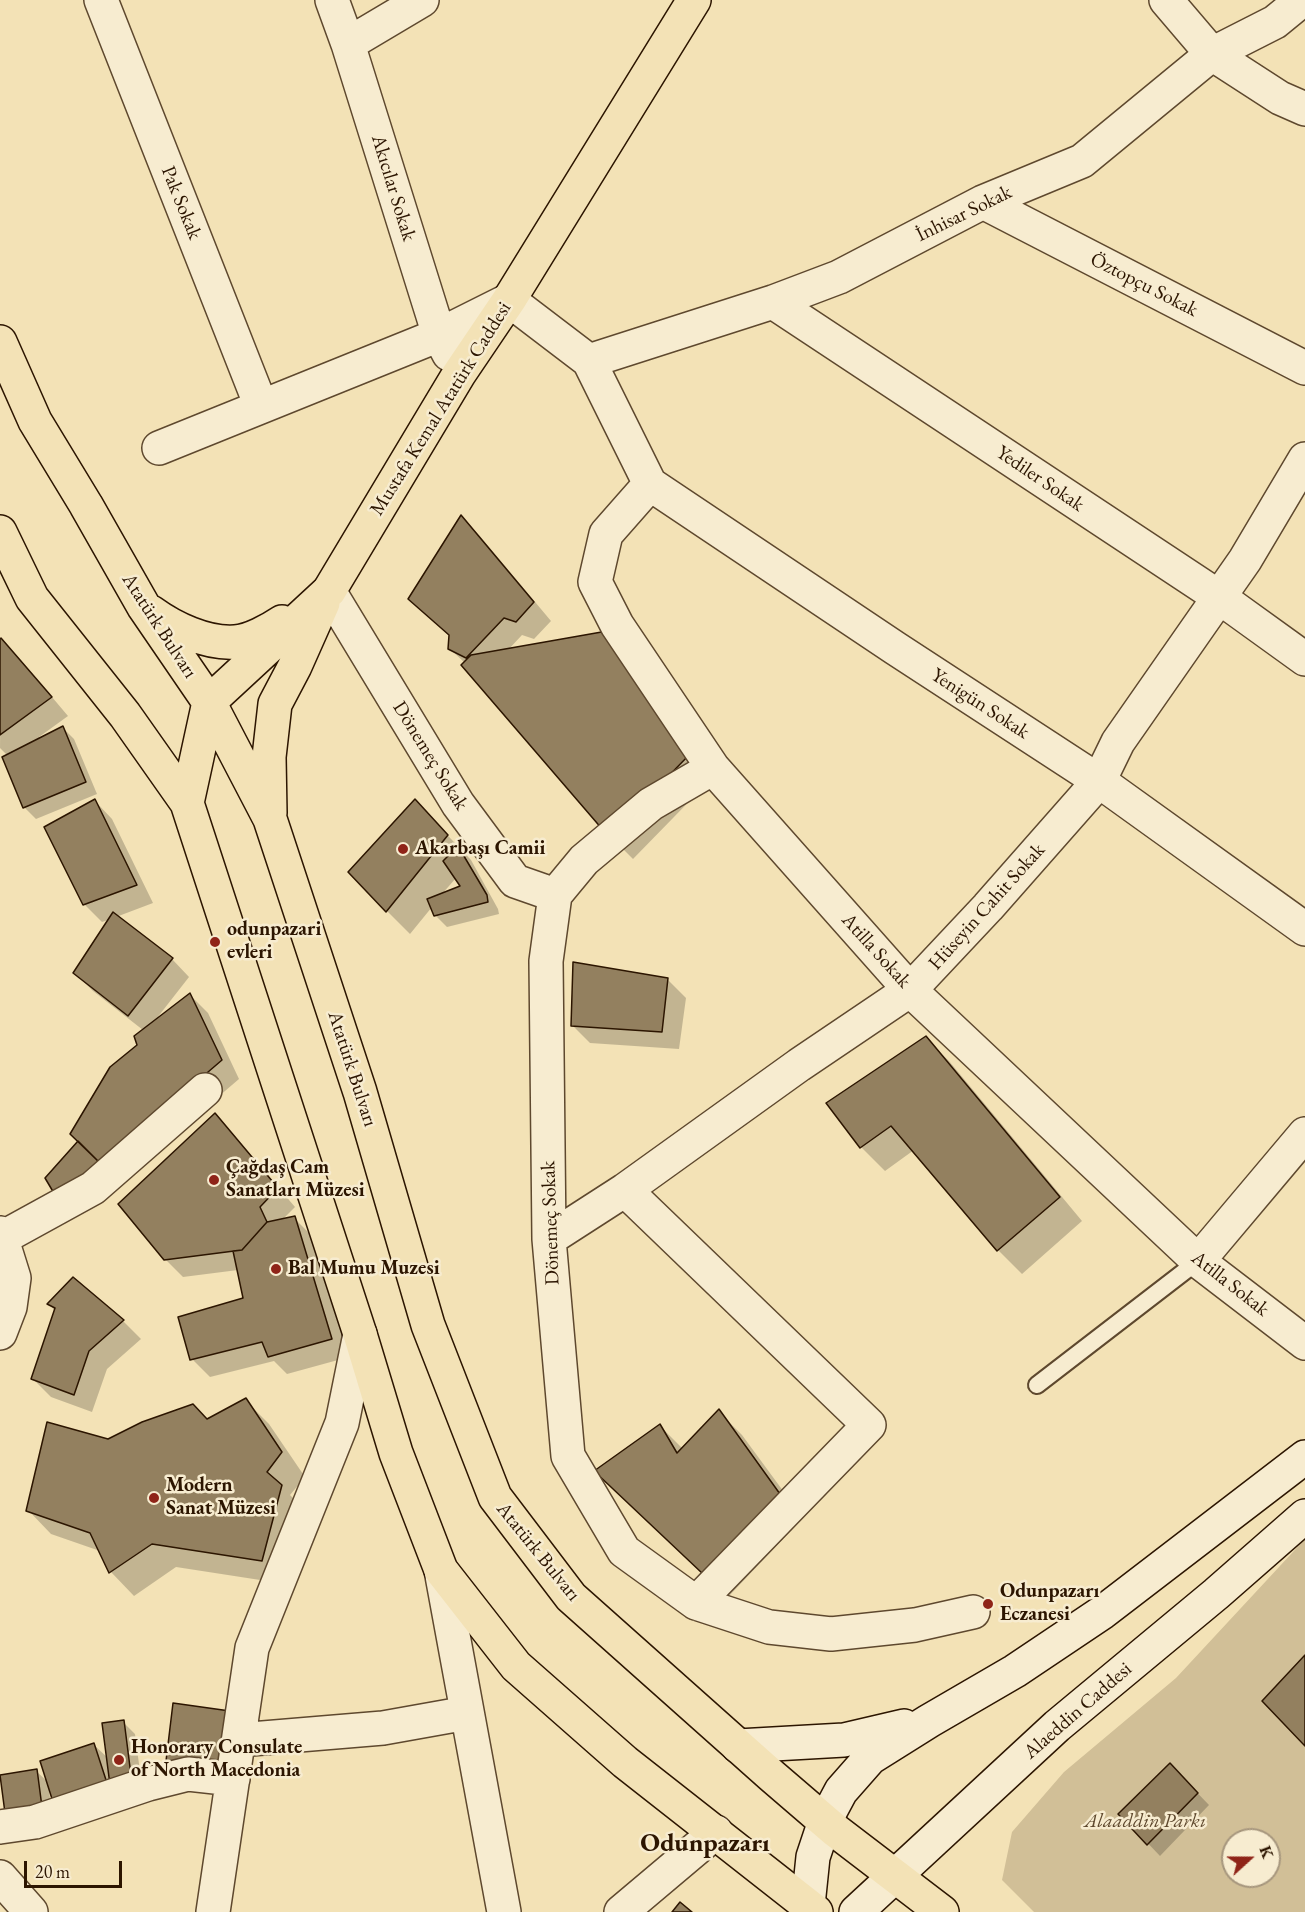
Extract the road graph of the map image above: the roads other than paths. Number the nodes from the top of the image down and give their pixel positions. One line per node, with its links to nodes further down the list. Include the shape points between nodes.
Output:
1 (101, 0): 19 (street, Pak Sokak)
2 (332, 0): 7 (street, Akıcılar Sokak)
3 (422, 0): 7 (street)
4 (694, 0): 11 (main road, Mustafa Kemal Atatürk Caddesi)
5 (1166, 0): 8 (street)
6 (1302, 0): 8 (street, İnhisar Sokak, via 1275,22)
7 (348, 44): 13 (street, Akıcılar Sokak)
8 (1212, 54): 9 (street, via 1280,98); 10 (street, İnhisar Sokak, via 1082,161)
9 (1305, 109)
10 (983, 202): 12 (street, İnhisar Sokak, via 838,277); 16 (street, Öztopçu Sokak)
11 (509, 300): 13 (street); 15 (street); 17 (main road, Mustafa Kemal Atatürk Caddesi)
12 (773, 302): 15 (street, İnhisar Sokak); 27 (street, Yediler Sokak)
13 (439, 335): 17 (street, Akıcılar Sokak); 19 (street)
14 (0, 342): 20 (main road, Atatürk Bulvarı)
15 (589, 361): 23 (street)
16 (1305, 368)
17 (459, 374): 26 (main road, Mustafa Kemal Atatürk Caddesi)
18 (0, 401): 20 (main road)
19 (261, 406): 21 (street)
20 (35, 421): 29 (main road, Atatürk Bulvarı)
21 (159, 448)
22 (1305, 459): 27 (street, Hüseyin Cahit Sokak)
23 (650, 484): 32 (street, Atilla Sokak, via 606,534 595,582 617,625); 33 (street, Yenigün Sokak)
24 (0, 532): 28 (main road)
25 (0, 572): 28 (main road)
26 (329, 591): 29 (main road, via 268,631 235,642 179,630); 31 (main road, Mustafa Kemal Atatürk Caddesi); 35 (main road, via 275,704 269,757); 36 (street, Dönemeç Sokak, via 458,804 515,881)
27 (1219, 597): 30 (street, Yediler Sokak); 33 (street, Hüseyin Cahit Sokak, via 1118,742)
28 (32, 598): 34 (main road, via 125,715)
29 (144, 607): 31 (main road, Atatürk Bulvarı)
30 (1305, 659)
31 (209, 702): 34 (main road); 35 (main road, Atatürk Bulvarı)
32 (713, 768): 36 (street, via 651,804 584,860); 38 (street, Atilla Sokak)
33 (1099, 781): 37 (street, Yenigün Sokak); 38 (street, Hüseyin Cahit Sokak)
34 (187, 803): 46 (main road)
35 (270, 819): 57 (main road, Atatürk Bulvarı, via 360,1092 428,1325 495,1497 571,1597)
36 (555, 895): 43 (street, Dönemeç Sokak, via 546,961)
37 (1305, 929)
38 (910, 990): 41 (street, Hüseyin Cahit Sokak); 44 (street, Atilla Sokak)
39 (205, 1090): 42 (street, via 93,1188)
40 (1305, 1134): 44 (street)
41 (625, 1190): 43 (street, Hüseyin Cahit Sokak); 52 (street, via 869,1425)
42 (1, 1236): 45 (street, via 14,1278 10,1307)
43 (549, 1239): 52 (street, Dönemeç Sokak, via 568,1456 624,1551)
44 (1198, 1261): 47 (street, Atilla Sokak); 48 (lane)
45 (0, 1333)
46 (360, 1334): 51 (main road, via 396,1453); 56 (street, via 342,1422 252,1648)
47 (1305, 1343)
48 (1037, 1386)
49 (1305, 1458): 55 (street, via 1103,1612 1015,1671)
50 (1305, 1516): 62 (street, Alaeddin Caddesi, via 1057,1726)
51 (441, 1570): 54 (street); 61 (main road, via 516,1666 626,1762)
52 (696, 1603): 53 (street, Dönemeç Sokak, via 769,1628 831,1634 915,1625)
53 (973, 1612)
54 (467, 1713): 56 (street, via 383,1728); 67 (street)
55 (929, 1721): 57 (street, via 844,1740); 59 (street, via 870,1758 841,1791)
56 (239, 1740): 58 (street)
57 (738, 1746): 59 (main road, Atatürk Bulvarı)
58 (233, 1779): 60 (street, via 188,1774 35,1822); 66 (street)
59 (825, 1821): 62 (main road, Atatürk Bulvarı); 64 (street, via 813,1857)
60 (0, 1827)
61 (716, 1832): 64 (main road); 68 (street)
62 (895, 1876): 69 (street, Alaeddin Caddesi); 70 (main road, Atatürk Bulvarı)
63 (0, 1877): 65 (street)
64 (812, 1909)
65 (31, 1912)
66 (213, 1912)
67 (504, 1912)
68 (621, 1912)
69 (856, 1912)
70 (942, 1912)

